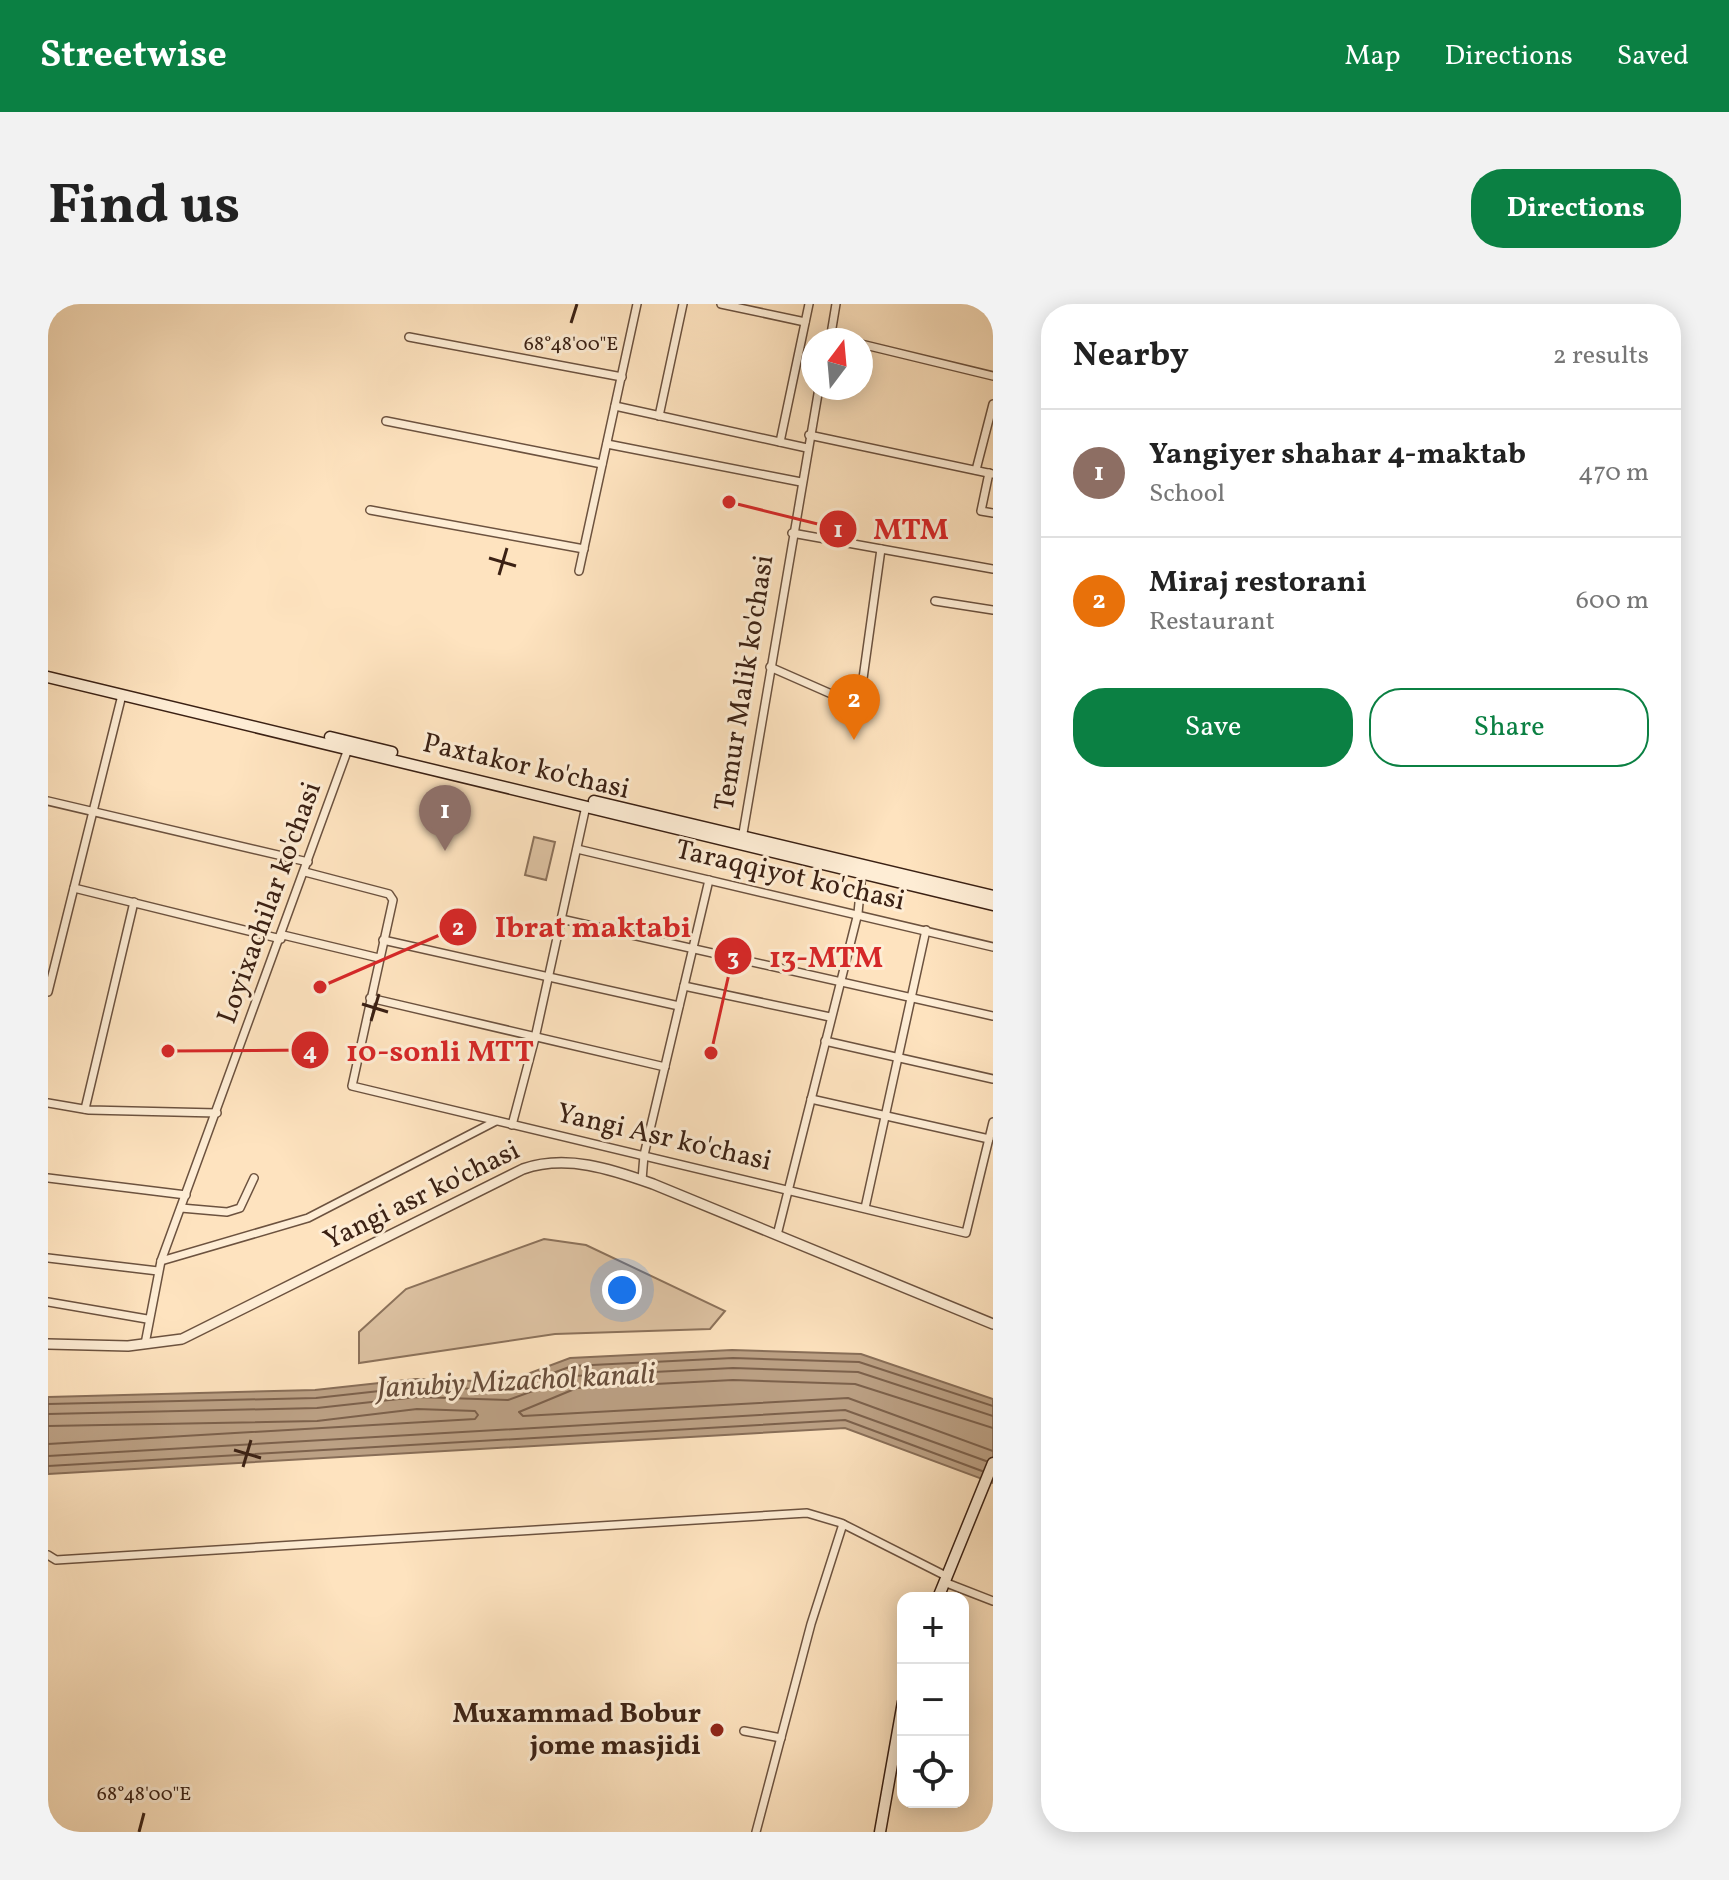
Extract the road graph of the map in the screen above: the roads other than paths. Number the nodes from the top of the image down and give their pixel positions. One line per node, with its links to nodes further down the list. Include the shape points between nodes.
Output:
1 (635, 304): 11 (street)
2 (683, 304): 15 (street)
3 (721, 304): 6 (street)
4 (809, 304): 6 (street)
5 (836, 304): 7 (street)
6 (805, 322): 18 (street)
7 (832, 328)
8 (409, 337): 11 (street)
9 (873, 347): 10 (street)
10 (993, 376)
11 (622, 377): 14 (street)
12 (816, 400): 17 (street, Temur Malik ko'chasi)
13 (993, 404): 22 (street)
14 (615, 406): 15 (street); 19 (street)
15 (659, 416): 18 (street)
16 (386, 421): 21 (street)
17 (809, 435): 20 (street, Temur Malik ko'chasi); 22 (street)
18 (780, 442): 20 (street)
19 (607, 444): 21 (street); 24 (street)
20 (807, 448): 24 (street, Temur Malik ko'chasi)
21 (602, 464): 28 (street)
22 (976, 470): 23 (street)
23 (991, 474): 26 (street, via 981,511)
24 (801, 482): 27 (street, Temur Malik ko'chasi)
25 (370, 510): 28 (street)
26 (993, 513)
27 (792, 533): 29 (street); 34 (street, Temur Malik ko'chasi)
28 (584, 549): 31 (street)
29 (881, 549): 30 (street); 34 (street, via 860,700 845,700)
30 (993, 569)
31 (579, 571)
32 (935, 601): 33 (street)
33 (993, 610)
34 (770, 667): 42 (street, Temur Malik ko'chasi)
35 (48, 670): 42 (main road, Paxtakor ko'chasi)
36 (48, 677): 37 (main road, Paxtakor ko'chasi)
37 (122, 695): 38 (main road, Paxtakor ko'chasi); 41 (street)
38 (348, 749): 40 (main road, Paxtakor ko'chasi); 44 (street, Loyixachilar ko'chasi)
39 (48, 801): 41 (street)
40 (586, 806): 42 (main road, Paxtakor ko'chasi); 43 (street)
41 (93, 812): 44 (street); 48 (street)
42 (742, 839): 46 (main road, Paxtakor ko'chasi); 49 (main road, Paxtakor ko'chasi)
43 (577, 849): 47 (street, Taraqqiyot ko'chasi); 53 (street)
44 (308, 862): 45 (street, Loyixachilar ko'chasi)
45 (305, 872): 55 (street, Loyixachilar ko'chasi); 56 (street, via 392,895)
46 (862, 873): 51 (main road, Paxtakor ko'chasi); 52 (street)
47 (709, 880): 52 (street, Taraqqiyot ko'chasi); 58 (street)
48 (74, 888): 50 (street); 63 (street)
49 (993, 896)
50 (134, 902): 55 (street); 76 (street)
51 (993, 905)
52 (858, 913): 54 (street, Taraqqiyot ko'chasi); 61 (street)
53 (561, 919): 58 (street); 60 (street)
54 (926, 930): 57 (street, Taraqqiyot ko'chasi); 65 (street)
55 (282, 937): 59 (street); 77 (street, Loyixachilar ko'chasi)
56 (383, 940): 59 (street); 60 (street)
57 (993, 947)
58 (692, 949): 61 (street); 62 (street)
59 (379, 958): 64 (street)
60 (549, 978): 66 (street); 69 (street)
61 (839, 982): 65 (street); 68 (street)
62 (684, 986): 66 (street); 68 (street)
63 (48, 992)
64 (370, 998): 69 (street); 79 (street, Yangi Asr ko'chasi, via 352,1086)
65 (911, 998): 67 (street); 71 (street)
66 (679, 1006): 72 (street)
67 (993, 1016)
68 (830, 1017): 70 (street)
69 (535, 1038): 72 (street); 81 (street)
70 (825, 1041): 71 (street); 74 (street)
71 (899, 1060): 73 (street); 78 (street)
72 (665, 1067): 83 (street)
73 (993, 1079)
74 (811, 1099): 78 (street); 87 (street)
75 (48, 1103): 76 (street)
76 (85, 1109): 77 (street)
77 (217, 1113): 88 (street, Loyixachilar ko'chasi)
78 (886, 1116): 82 (street); 90 (street)
79 (496, 1121): 81 (street, Yangi Asr ko'chasi); 93 (street, via 308,1218)
80 (993, 1122): 82 (street)
81 (512, 1125): 83 (street, Yangi Asr ko'chasi)
82 (989, 1139): 90 (street, Yangi Asr ko'chasi, via 966,1233)
83 (644, 1155): 86 (street); 87 (street, Yangi Asr ko'chasi)
84 (48, 1178): 88 (street)
85 (254, 1178): 89 (street, via 240,1208)
86 (642, 1180): 91 (street, Yangi asr ko'chasi); 99 (street, Yangi asr ko'chasi, via 601,1168 542,1162 182,1339)
87 (790, 1191): 90 (street, Yangi Asr ko'chasi); 91 (street)
88 (186, 1195): 89 (street, Loyixachilar ko'chasi)
89 (181, 1208): 93 (street, Loyixachilar ko'chasi)
90 (865, 1208)
91 (777, 1235): 97 (street, Yangi asr ko'chasi)
92 (48, 1258): 94 (street)
93 (161, 1261): 94 (street, Loyixachilar ko'chasi)
94 (158, 1271): 96 (street, Loyixachilar ko'chasi)
95 (48, 1302): 96 (street)
96 (147, 1319): 99 (street, Loyixachilar ko'chasi)
97 (993, 1324)
98 (48, 1344): 99 (street, Yangi asr ko'chasi)
99 (145, 1344)
100 (993, 1463): 103 (main road)
101 (843, 1524): 102 (street, via 807,1513 56,1560); 103 (street); 108 (street)
102 (48, 1555)
103 (945, 1579): 104 (main road); 105 (street)
104 (940, 1592)
105 (993, 1601)
106 (744, 1731): 108 (street)
107 (897, 1736): 110 (main road)
108 (781, 1738): 109 (street)
109 (756, 1832)
110 (880, 1832)

